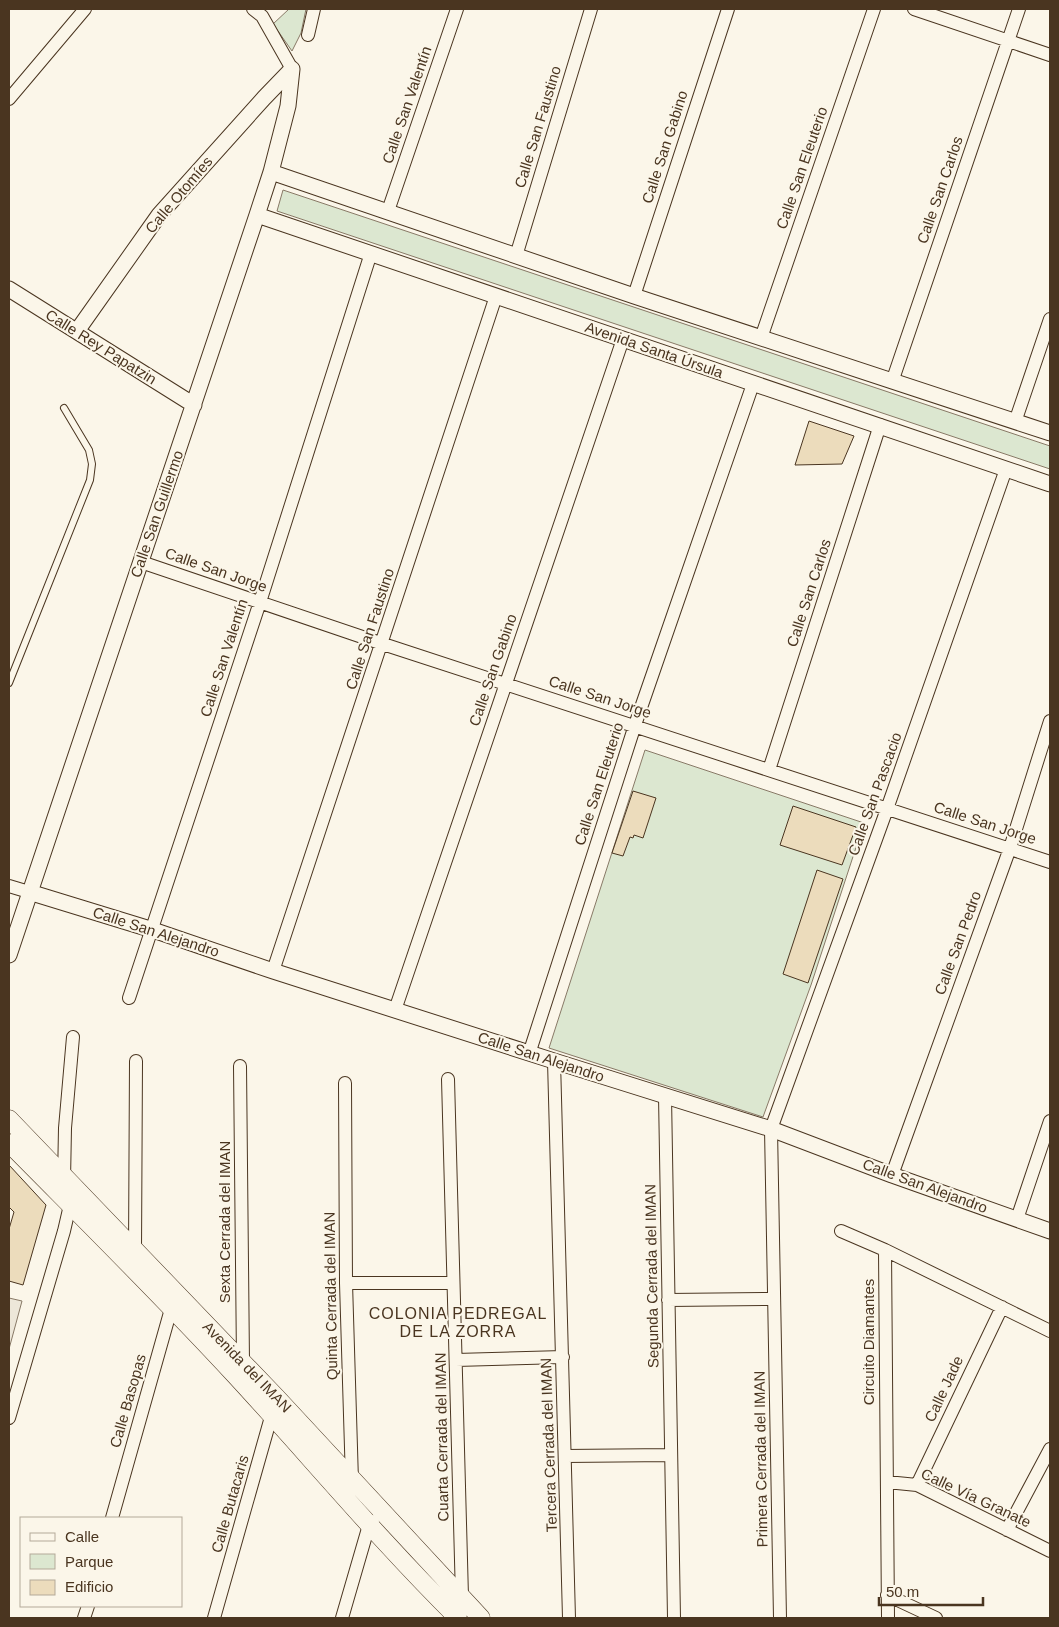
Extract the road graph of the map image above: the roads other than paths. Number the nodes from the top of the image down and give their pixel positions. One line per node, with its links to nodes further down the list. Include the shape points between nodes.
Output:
1 (85, 9): 14 (street)
2 (314, 9): 10 (street)
3 (457, 9): 16 (street, Calle San Valentín)
4 (591, 9): 19 (street, Calle San Faustino)
5 (728, 9): 22 (street, Calle San Gabino)
6 (874, 9): 25 (street, Calle San Eleuterio)
7 (914, 9): 11 (street)
8 (1019, 9): 11 (street, Calle San Carlos)
9 (262, 11): 13 (street)
10 (308, 35)
11 (1008, 41): 12 (street); 27 (street, Calle San Carlos)
12 (1050, 55)
13 (292, 69): 15 (street, Calle San Guillermo, via 288,106); 24 (street, Calle Otomíes, via 159,215)
14 (9, 99)
15 (271, 172): 16 (street); 17 (street, Calle San Guillermo)
16 (388, 211): 19 (street)
17 (257, 215): 18 (street, Avenida Santa Úrsula); 29 (street, Calle San Guillermo)
18 (371, 253): 21 (street, Avenida Santa Úrsula); 37 (street, Calle San Valentín)
19 (516, 256): 22 (street)
20 (9, 288): 24 (street, Calle Rey Papatzin)
21 (496, 296): 26 (street, Avenida Santa Úrsula); 38 (street, Calle San Faustino)
22 (634, 296): 25 (street)
23 (1050, 319): 31 (street)
24 (77, 331): 29 (street, Calle Rey Papatzin)
25 (762, 338): 27 (street)
26 (623, 339): 28 (street, Avenida Santa Úrsula); 40 (street, Calle San Gabino)
27 (892, 382): 31 (street)
28 (753, 384): 32 (street, Avenida Santa Úrsula); 42 (street, Calle San Eleuterio)
29 (194, 405): 36 (street, Calle San Guillermo)
30 (64, 408): 39 (lane, via 89,450 92,464 90,480)
31 (1015, 422): 33 (street)
32 (880, 426): 34 (street, Avenida Santa Úrsula); 43 (street, Calle San Carlos)
33 (1050, 433)
34 (1006, 469): 35 (street, Avenida Santa Úrsula); 44 (street, Calle San Pascacio)
35 (1050, 484)
36 (141, 562): 37 (street, Calle San Jorge); 48 (street, Calle San Guillermo)
37 (260, 602): 38 (street, Calle San Jorge); 49 (street, Calle San Valentín)
38 (382, 644): 40 (street, Calle San Jorge); 51 (street, Calle San Faustino)
39 (9, 683)
40 (506, 683): 42 (street, Calle San Jorge); 53 (street, Calle San Gabino)
41 (1050, 721): 45 (street, Calle San Pedro)
42 (635, 726): 43 (street, Calle San Jorge); 55 (street, Calle San Eleuterio)
43 (769, 770): 44 (street, Calle San Jorge)
44 (887, 809): 45 (street, Calle San Jorge); 64 (street, Calle San Pascacio)
45 (1010, 848): 46 (street, Calle San Jorge); 66 (street, Calle San Pedro)
46 (1050, 862)
47 (9, 886): 48 (street)
48 (29, 892): 49 (street, Calle San Alejandro); 50 (street, Calle San Guillermo)
49 (153, 930): 51 (street, Calle San Alejandro); 52 (street, Calle San Valentín)
50 (9, 955)
51 (273, 972): 53 (street, Calle San Alejandro)
52 (129, 998)
53 (394, 1010): 55 (street, Calle San Alejandro)
54 (73, 1037): 67 (street)
55 (529, 1054): 57 (street, Calle San Alejandro)
56 (136, 1061): 73 (street, via 135,1203)
57 (554, 1061): 61 (street, Calle San Alejandro); 81 (street, Tercera Cerrada del IMAN)
58 (240, 1066): 83 (street, Sexta Cerrada del IMAN)
59 (448, 1079): 75 (street, Cuarta Cerrada del IMAN)
60 (345, 1084): 74 (street, Quinta Cerrada del IMAN)
61 (665, 1096): 64 (street, Calle San Alejandro); 78 (street, Segunda Cerrada del IMAN)
62 (9, 1119): 67 (main road, Avenida del IMAN)
63 (1050, 1121): 69 (street)
64 (771, 1129): 66 (street, Calle San Alejandro); 76 (street, Primera Cerrada del IMAN)
65 (9, 1142): 68 (main road, Avenida del IMAN)
66 (892, 1175): 69 (street, Calle San Alejandro)
67 (63, 1176): 68 (street); 73 (main road, Avenida del IMAN)
68 (70, 1205): 73 (main road, Avenida del IMAN); 86 (street)
69 (1017, 1219): 71 (street, Calle San Alejandro)
70 (841, 1231): 72 (street)
71 (1050, 1231)
72 (885, 1250): 79 (street); 91 (street, Circuito Diamantes)
73 (130, 1255): 77 (main road, Avenida del IMAN)
74 (346, 1283): 75 (street); 90 (street, Quinta Cerrada del IMAN)
75 (453, 1284): 82 (street, Cuarta Cerrada del IMAN)
76 (774, 1299): 78 (street); 107 (street, Primera Cerrada del IMAN)
77 (173, 1300): 83 (main road, Avenida del IMAN); 95 (street, Calle Basopas)
78 (668, 1300): 88 (street, Segunda Cerrada del IMAN)
79 (1002, 1307): 80 (street); 92 (street, Calle Jade)
80 (1050, 1331)
81 (563, 1357): 82 (street); 89 (street, Tercera Cerrada del IMAN)
82 (456, 1360): 100 (street, Cuarta Cerrada del IMAN)
83 (238, 1368): 84 (main road, Avenida del IMAN); 85 (main road, Avenida del IMAN)
84 (277, 1398): 85 (street, Calle Butacaris); 90 (main road, Avenida del IMAN)
85 (271, 1416): 93 (main road, Avenida del IMAN); 102 (street, Calle Butacaris)
86 (9, 1418)
87 (1050, 1449): 97 (street)
88 (671, 1455): 89 (street); 106 (street, Segunda Cerrada del IMAN)
89 (566, 1456): 105 (street, Tercera Cerrada del IMAN)
90 (352, 1480): 93 (street, Quinta Cerrada del IMAN); 94 (main road, Avenida del IMAN)
91 (886, 1482): 92 (street, Calle Vía Granate); 99 (street, Circuito Diamantes)
92 (917, 1485): 97 (street, Calle Vía Granate)
93 (353, 1508): 96 (main road, Avenida del IMAN)
94 (382, 1512): 96 (street); 100 (main road, Avenida del IMAN)
95 (112, 1517)
96 (369, 1525): 101 (main road, Avenida del IMAN); 103 (street)
97 (1007, 1530): 98 (street, Calle Vía Granate)
98 (1050, 1551)
99 (887, 1595): 108 (street, Circuito Diamantes); 109 (street)
100 (462, 1597): 101 (street); 104 (main road, Avenida del IMAN)
101 (453, 1614)
102 (214, 1618)
103 (342, 1618)
104 (481, 1618)
105 (569, 1618)
106 (674, 1618)
107 (780, 1618)
108 (888, 1618)
109 (936, 1618)

